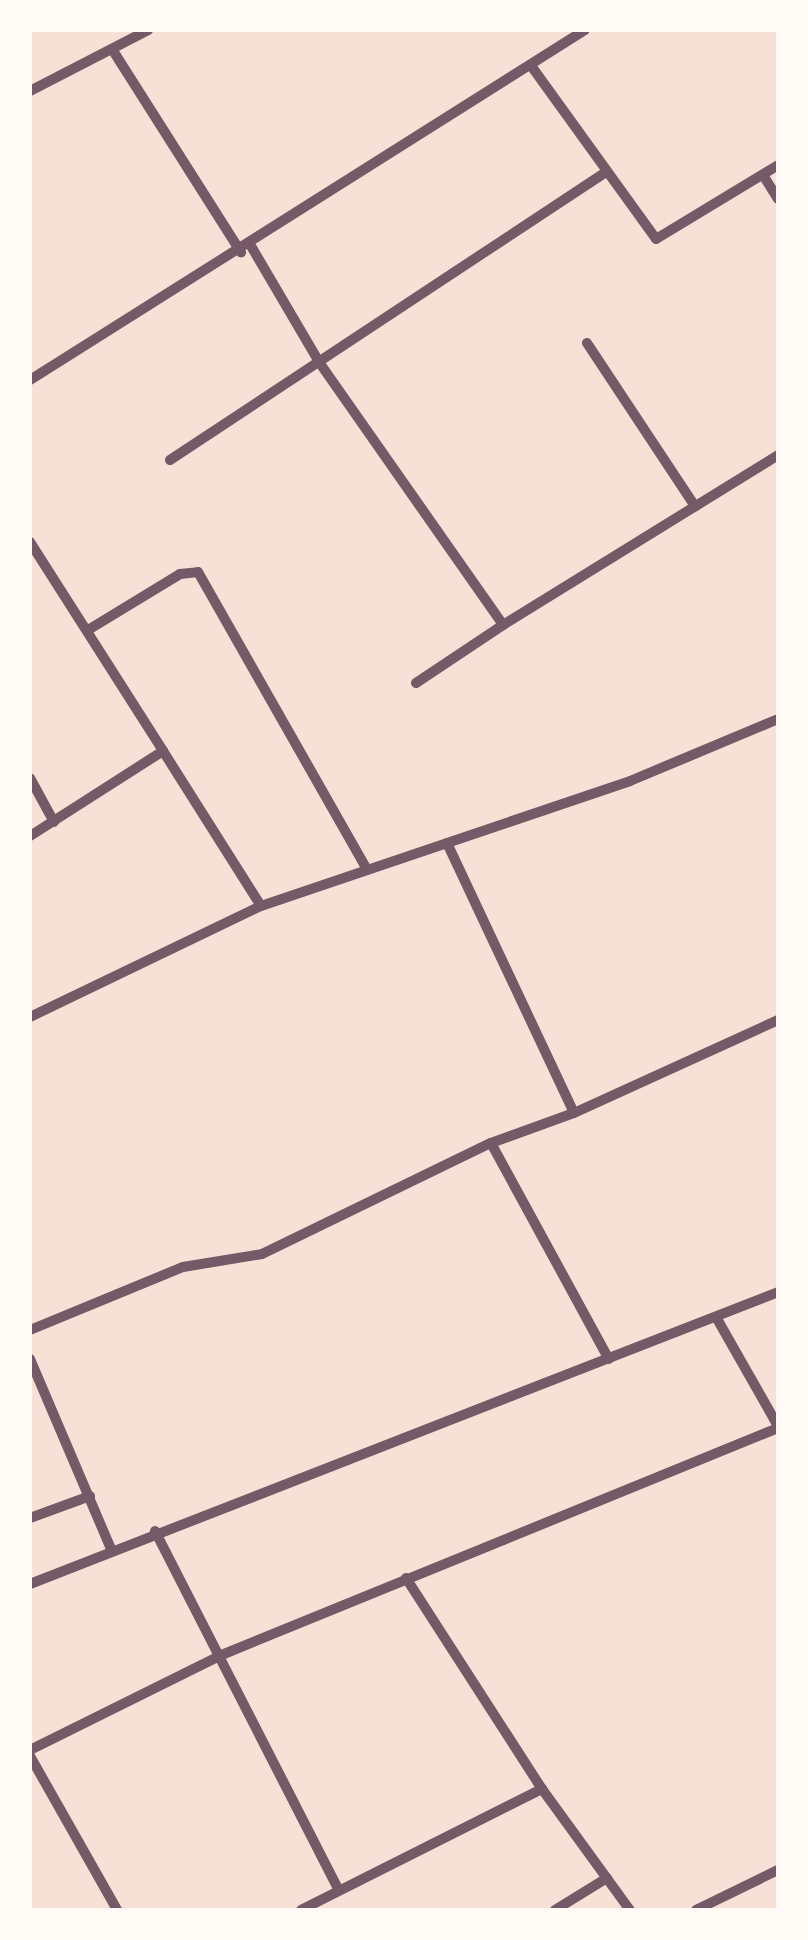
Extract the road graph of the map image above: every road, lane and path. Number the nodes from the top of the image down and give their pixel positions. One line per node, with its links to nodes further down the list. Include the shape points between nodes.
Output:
1 (148, 30): 3 (street)
2 (586, 30): 4 (street)
3 (112, 49): 5 (street); 10 (street)
4 (532, 67): 7 (street); 10 (street)
5 (30, 92)
6 (778, 164): 8 (street)
7 (606, 172): 8 (street, via 656,240); 12 (street)
8 (762, 174): 9 (street)
9 (778, 199)
10 (246, 249): 12 (street); 13 (street)
11 (587, 343): 16 (street)
12 (319, 362): 15 (street); 18 (street)
13 (30, 380)
14 (778, 454): 16 (street)
15 (170, 460)
16 (694, 506): 18 (street)
17 (30, 542): 19 (street)
18 (503, 625): 20 (street)
19 (88, 630): 22 (street); 27 (street, via 180,574 198,572)
20 (416, 684)
21 (778, 719): 26 (street, via 630,781)
22 (162, 751): 24 (street); 28 (street)
23 (30, 778): 24 (street)
24 (54, 822): 25 (street)
25 (30, 836)
26 (447, 843): 27 (street); 31 (street)
27 (366, 868): 28 (street)
28 (260, 906): 29 (street)
29 (30, 1017)
30 (778, 1020): 31 (street)
31 (574, 1113): 32 (street)
32 (491, 1143): 35 (street, via 262,1254 183,1266); 37 (street)
33 (778, 1292): 34 (street)
34 (716, 1317): 37 (street); 38 (street)
35 (30, 1330)
36 (30, 1359): 39 (street)
37 (610, 1359): 41 (street)
38 (778, 1427): 43 (street)
39 (90, 1496): 40 (street); 42 (street)
40 (30, 1518)
41 (155, 1531): 42 (street); 45 (street)
42 (112, 1552): 44 (street)
43 (406, 1578): 45 (street); 47 (street)
44 (30, 1584)
45 (219, 1656): 46 (street); 50 (street)
46 (30, 1753): 51 (street)
47 (542, 1789): 49 (street); 50 (street)
48 (778, 1870): 55 (street)
49 (607, 1878): 53 (street); 54 (street)
50 (338, 1890): 52 (street)
51 (117, 1910)
52 (300, 1910)
53 (555, 1910)
54 (630, 1910)
55 (696, 1910)

